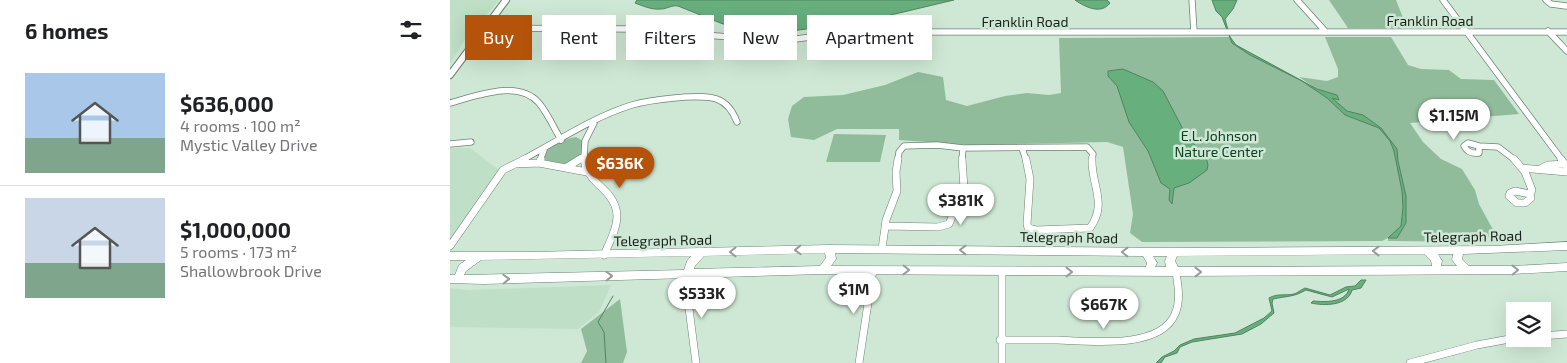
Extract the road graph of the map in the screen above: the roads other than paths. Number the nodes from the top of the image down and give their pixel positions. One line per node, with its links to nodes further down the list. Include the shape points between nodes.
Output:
1 (506, 0): 8 (main road)
2 (1192, 0): 12 (street)
3 (1297, 0): 13 (street)
4 (1443, 0): 10 (street)
5 (1546, 0): 7 (street)
6 (1556, 0): 7 (street)
7 (1566, 8)
8 (494, 15)
9 (532, 27): 12 (street, Franklin Road, via 622,29 781,41 848,33)
10 (1465, 31): 11 (street, Franklin Road); 13 (street, Franklin Road); 32 (street)
11 (1548, 31): 14 (street, Franklin Road); 15 (street)
12 (1194, 32): 13 (street, Franklin Road)
13 (1326, 32)
14 (1567, 32)
15 (1567, 51)
16 (465, 54): 17 (main road)
17 (450, 75)
18 (450, 103): 23 (street, via 500,92 528,95 539,104)
19 (595, 121): 20 (street, via 640,104 670,97 700,96 723,101); 21 (street); 22 (street)
20 (737, 122)
21 (569, 136): 22 (street); 23 (street)
22 (585, 137): 30 (street)
23 (561, 140): 29 (street)
24 (471, 142): 25 (street)
25 (450, 144)
26 (1479, 146): 35 (street, via 1502,148)
27 (963, 148): 28 (street); 40 (street, via 908,145 902,148 897,168 897,191); 40 (street, via 964,188 949,224 938,227)
28 (1022, 148): 28 (street, via 1030,178 1028,228 1090,228 1100,202 1090,149 1080,146)
29 (544, 150): 31 (street); 33 (street)
30 (584, 156): 34 (street); 37 (street)
31 (539, 163): 33 (street); 34 (street)
32 (1565, 163): 36 (street)
33 (513, 164): 41 (street, via 501,172)
34 (567, 166): 37 (street)
35 (1522, 168): 36 (street); 39 (street, via 1531,184)
36 (1542, 168): 38 (street)
37 (587, 172): 50 (street, via 609,193 617,209 614,230)
38 (1567, 172)
39 (1530, 194)
40 (885, 226): 44 (street)
41 (450, 246)
42 (1567, 246): 46 (highway, Telegraph Road)
43 (829, 249): 44 (highway, Telegraph Road); 49 (highway, Telegraph Road, one-way to 49); 54 (highway, via 831,259)
44 (882, 249): 47 (highway, Telegraph Road, one-way to 44)
45 (1425, 250): 46 (highway, Telegraph Road); 48 (highway, Telegraph Road, one-way to 48); 56 (highway, via 1437,260)
46 (1459, 250): 57 (highway, via 1457,260)
47 (1146, 252): 48 (highway, Telegraph Road); 59 (highway, via 1152,263)
48 (1174, 252): 60 (highway, via 1170,261)
49 (701, 253): 50 (highway, Telegraph Road); 61 (highway, via 690,264)
50 (604, 255): 52 (highway, Telegraph Road)
51 (450, 256): 52 (highway, Telegraph Road)
52 (480, 256): 62 (highway, via 462,268)
53 (1567, 267): 57 (highway, one-way to 53)
54 (822, 270): 55 (highway); 61 (highway)
55 (873, 270): 58 (highway, one-way to 58); 68 (street)
56 (1436, 270): 57 (highway); 60 (highway, one-way to 56)
57 (1466, 270)
58 (1002, 272): 59 (highway, one-way to 59); 65 (street)
59 (1149, 272): 60 (highway)
60 (1176, 272): 65 (street, via 1180,296 1175,313 1161,330 1146,338 1118,342)
61 (689, 273): 62 (highway, one-way to 61); 67 (street, via 687,294)
62 (454, 279)
63 (1567, 334): 64 (street)
64 (1551, 335)
65 (1000, 340): 69 (street)
66 (1506, 340): 70 (street)
67 (696, 363)
68 (858, 363)
69 (1002, 363)
70 (1410, 363)

